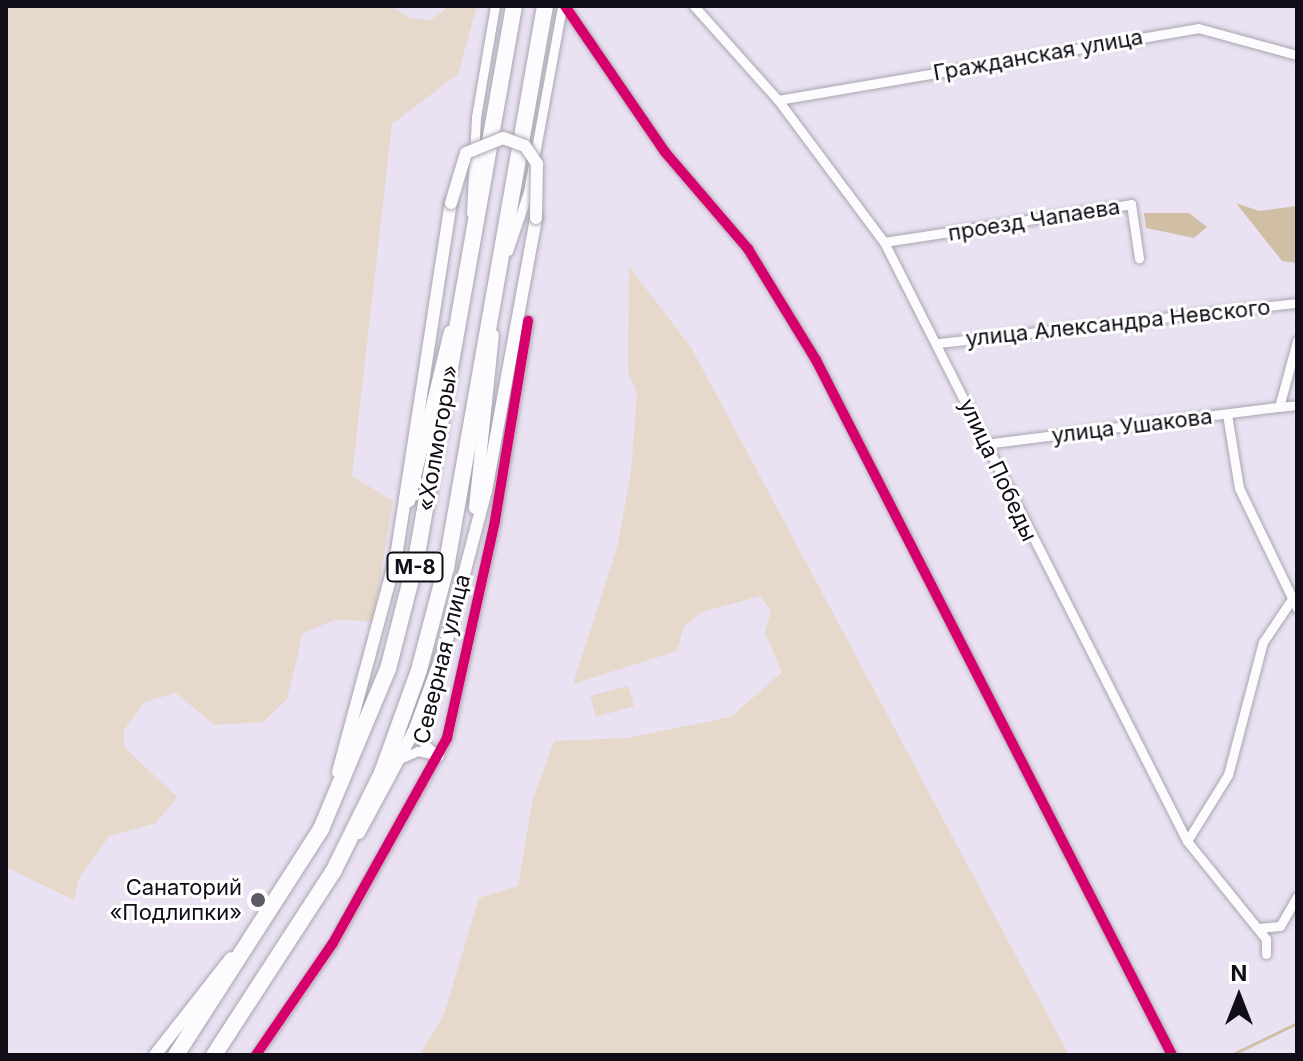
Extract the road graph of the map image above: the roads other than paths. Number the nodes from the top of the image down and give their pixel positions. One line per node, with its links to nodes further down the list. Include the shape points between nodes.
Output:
1 (495, 6): 12 (street, via 476,117)
2 (514, 6): 12 (highway, «Холмогоры» / М-8)
3 (545, 6): 13 (highway, «Холмогоры» / М-8)
4 (564, 6): 6 (street); 7 (street)
5 (694, 6): 9 (street, улица Победы)
6 (577, 30): 7 (street); 41 (street, via 665,152 748,249 816,360)
7 (558, 35): 13 (street, via 528,192)
8 (1297, 55): 9 (street, Гражданская улица, via 1198,28)
9 (778, 100): 10 (street, улица Победы)
10 (884, 242): 11 (street, проезд Чапаева, via 1131,204); 19 (street, улица Победы)
11 (1139, 258)
12 (468, 271): 14 (highway, «Холмогоры» / М-8)
13 (498, 281): 15 (highway, «Холмогоры» / М-8)
14 (464, 292): 24 (main road); 30 (highway, «Холмогоры» / М-8, via 403,617)
15 (496, 298): 25 (main road, via 487,429); 32 (highway, «Холмогоры» / М-8, via 427,644 382,773)
16 (1297, 303): 19 (street, улица Александра Невского)
17 (528, 321): 28 (street, Северная улица, via 482,588)
18 (1297, 341): 21 (street)
19 (939, 343): 23 (street, улица Победы)
20 (1297, 405): 21 (street, улица Ушакова)
21 (1279, 407): 22 (street, улица Ушакова)
22 (1227, 414): 23 (street, улица Ушакова); 26 (street, via 1239,488)
23 (985, 444): 31 (street, улица Победы)
24 (396, 557): 25 (main road, bridge, via 451,203 466,153 503,138 525,146 537,164 536,218 496,445); 30 (main road)
25 (466, 562): 27 (main road)
26 (1294, 604): 31 (street, via 1263,642 1228,775)
27 (418, 720): 28 (street, via 424,744); 29 (main road)
28 (439, 756): 29 (street, via 418,751); 40 (street, Северная улица, via 333,943)
29 (401, 758): 32 (main road)
30 (321, 829): 34 (highway, «Холмогоры» / М-8)
31 (1187, 841): 35 (street, улица Победы)
32 (334, 870): 39 (highway, «Холмогоры» / М-8)
33 (1297, 896): 35 (street, via 1280,926)
34 (274, 911): 37 (main road); 38 (highway, «Холмогоры» / М-8)
35 (1258, 928): 36 (street, улица Победы)
36 (1266, 954)
37 (155, 1055)
38 (176, 1055)
39 (214, 1055)
40 (256, 1055)
41 (1172, 1055)

